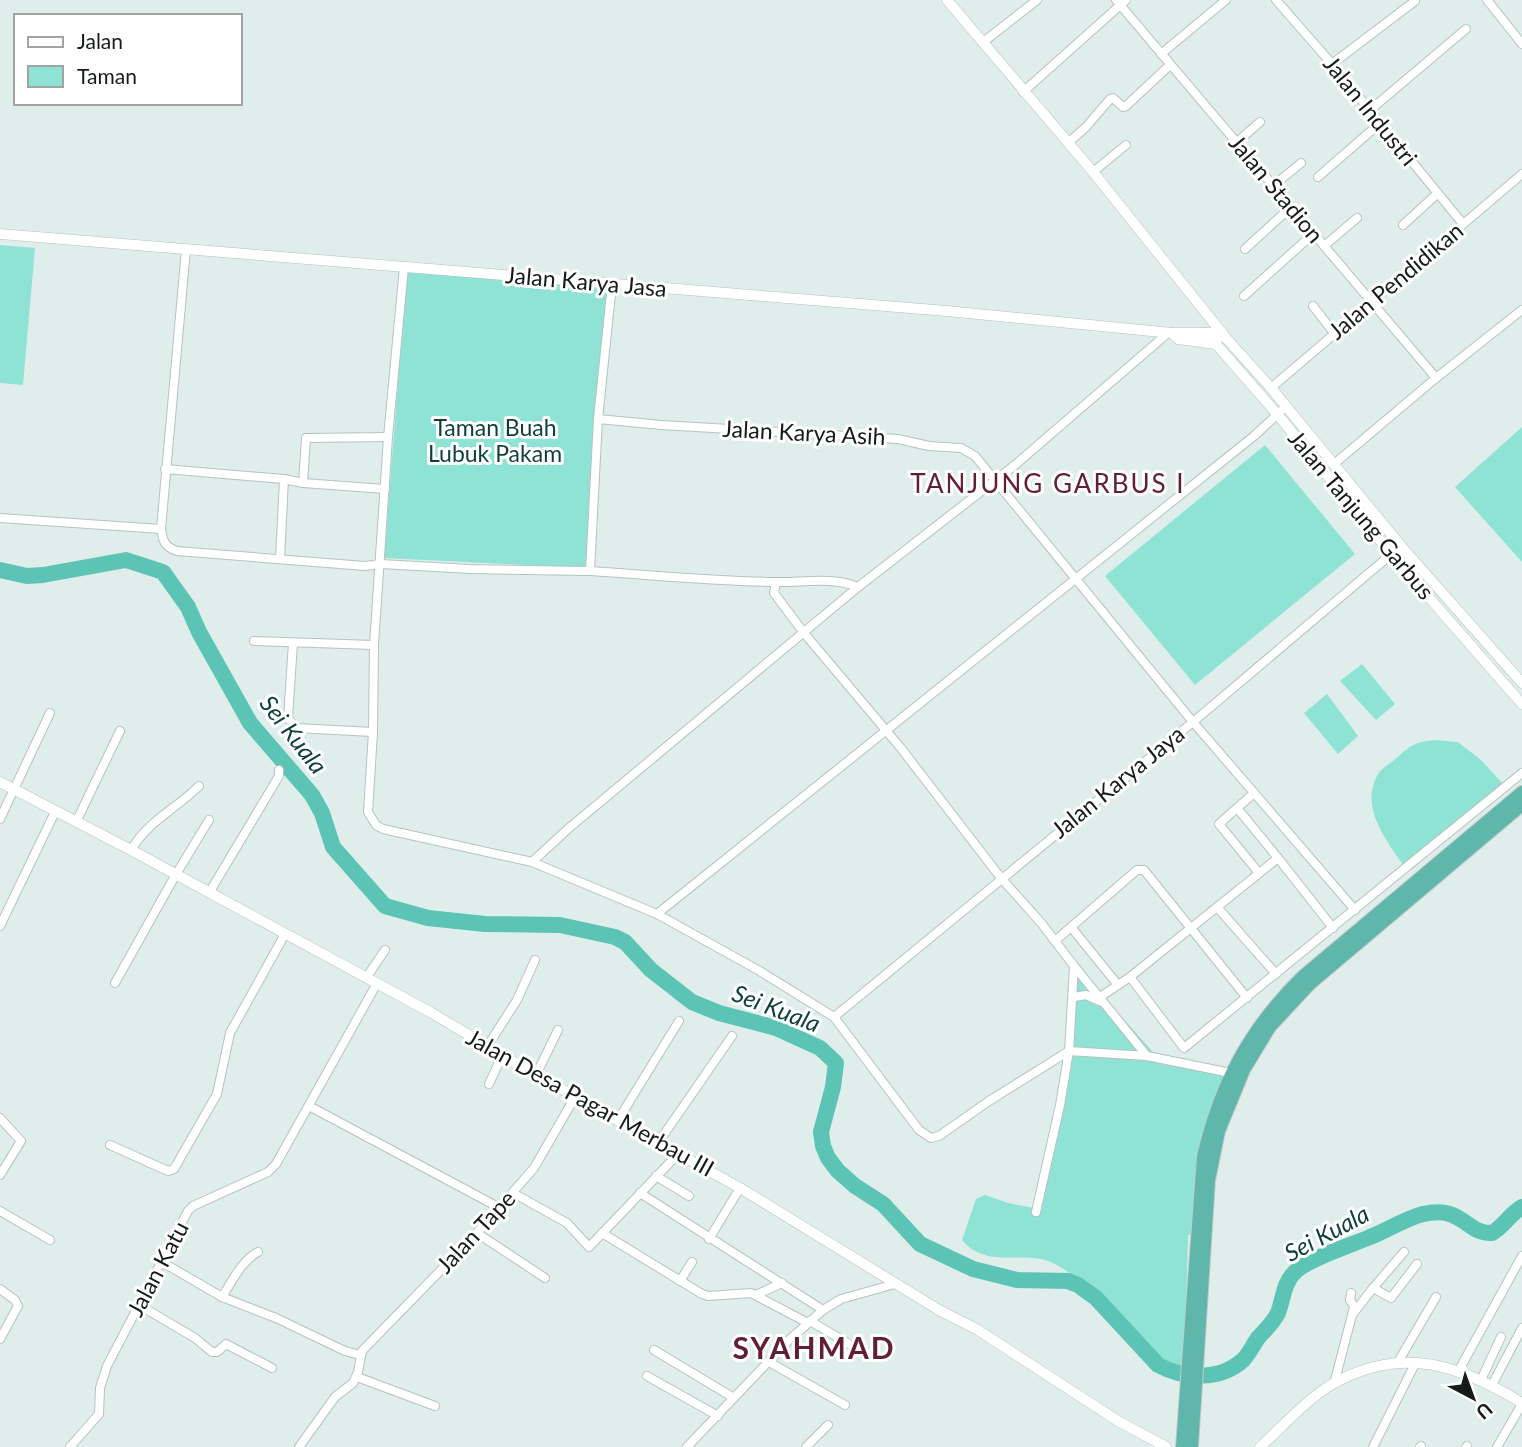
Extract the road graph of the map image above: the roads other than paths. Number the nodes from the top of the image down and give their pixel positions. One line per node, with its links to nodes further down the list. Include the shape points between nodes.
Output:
1 (947, 0): 9 (street, Jalan Tanjung Garbus)
2 (1037, 0): 9 (street)
3 (1226, 0): 11 (street)
4 (1487, 0): 10 (street)
5 (1415, 1): 12 (street)
6 (1120, 2): 11 (street, Jalan Stadion); 14 (street)
7 (1280, 2): 12 (street, Jalan Industri)
8 (1466, 29): 15 (street)
9 (982, 43): 14 (street, Jalan Tanjung Garbus)
10 (1522, 44)
11 (1161, 54): 13 (street, Jalan Stadion)
12 (1332, 64): 15 (street, Jalan Industri)
13 (1170, 65): 18 (street, via 1126,106 1110,99); 19 (street, Jalan Stadion)
14 (1023, 92): 18 (street, Jalan Tanjung Garbus)
15 (1369, 111): 17 (street, Jalan Industri)
16 (1260, 122): 19 (street)
17 (1379, 124): 24 (street); 26 (street, Jalan Industri)
18 (1068, 143): 22 (street, Jalan Tanjung Garbus)
19 (1236, 143): 25 (street, Jalan Stadion)
20 (1126, 145): 22 (street)
21 (1301, 163): 25 (street)
22 (1093, 172): 42 (street, Jalan Tanjung Garbus)
23 (1522, 174): 29 (street, Jalan Pendidikan)
24 (1318, 177)
25 (1273, 186): 27 (street, Jalan Stadion)
26 (1438, 193): 29 (street, Jalan Industri); 30 (street)
27 (1291, 207): 32 (street, Jalan Stadion); 35 (street)
28 (1357, 218): 33 (street)
29 (1463, 224): 39 (street, Jalan Pendidikan)
30 (1403, 225)
31 (0, 234): 34 (street, Jalan Karya Jasa)
32 (1313, 234): 33 (street, Jalan Stadion); 38 (street)
33 (1324, 246): 39 (street, Jalan Stadion)
34 (186, 249): 36 (street, Jalan Karya Jasa); 54 (street)
35 (1245, 249)
36 (404, 267): 37 (street, Jalan Karya Jasa); 52 (street)
37 (611, 284): 43 (street, Jalan Karya Jasa); 51 (street)
38 (1244, 296)
39 (1372, 304): 45 (street, Jalan Pendidikan); 47 (street, Jalan Stadion)
40 (1312, 306): 45 (street)
41 (1522, 310): 47 (street)
42 (1212, 321): 44 (street); 46 (street, Jalan Tanjung Garbus)
43 (1170, 333): 44 (street, Jalan Karya Jasa); 46 (street, Jalan Karya Jasa, via 1178,339); 56 (street)
44 (1213, 333): 46 (street, Jalan Karya Jasa)
45 (1334, 333): 48 (street, Jalan Pendidikan)
46 (1221, 341): 48 (street, Jalan Tanjung Garbus); 50 (street, Jalan Tanjung Garbus)
47 (1436, 378): 53 (street)
48 (1271, 388): 49 (street, Jalan Tanjung Garbus)
49 (1286, 407): 50 (street); 53 (street, Jalan Tanjung Garbus)
50 (1278, 415): 62 (street, Jalan Tanjung Garbus); 66 (street)
51 (598, 419): 56 (street, Jalan Karya Asih, via 898,439 961,448 975,456); 65 (street)
52 (388, 436): 57 (street, via 306,438); 58 (street)
53 (1334, 464): 61 (street, Jalan Tanjung Garbus)
54 (165, 469): 55 (street); 60 (street)
55 (284, 479): 57 (street); 63 (street)
56 (995, 481): 66 (street, Jalan Karya Asih); 68 (street)
57 (303, 483): 58 (street)
58 (385, 489): 64 (street)
59 (0, 519): 60 (street)
60 (161, 529): 63 (street, via 163,543 177,551)
61 (1401, 546): 62 (street, Jalan Karya Jaya); 73 (street, Jalan Tanjung Garbus)
62 (1392, 555): 74 (street, Jalan Tanjung Garbus); 76 (street, Jalan Karya Jaya)
63 (280, 559): 64 (street)
64 (381, 564): 65 (street); 72 (street)
65 (590, 571): 67 (street)
66 (1077, 578): 76 (street, Jalan Karya Asih); 77 (street)
67 (776, 583): 68 (street, via 810,580); 69 (street, via 774,593)
68 (858, 587): 69 (street)
69 (804, 633): 77 (street); 95 (street)
70 (254, 641): 71 (street)
71 (293, 643): 72 (street); 79 (street, via 288,718 292,726)
72 (374, 645): 79 (street)
73 (1522, 683)
74 (1522, 704)
75 (50, 713): 84 (street)
76 (1193, 722): 86 (street, Jalan Karya Asih); 98 (street, Jalan Karya Jaya)
77 (887, 730): 98 (street); 103 (street)
78 (120, 731): 92 (street)
79 (373, 732): 95 (street, via 368,812 376,825)
80 (279, 770): 99 (street)
81 (1522, 773): 102 (street)
82 (0, 782): 84 (street, Jalan Desa Pagar Merbau III)
83 (199, 786): 93 (street, via 166,811)
84 (14, 789): 89 (street, Jalan Desa Pagar Merbau III); 90 (street)
85 (1522, 792): 131 (highway, via 1303,976 1260,1023)
86 (1254, 793): 88 (street); 102 (street, Jalan Karya Asih)
87 (1522, 805): 179 (highway, via 1310,984 1282,1012 1250,1059 1231,1098 1212,1160)
88 (1237, 808): 94 (street); 96 (street, via 1219,824)
89 (55, 812): 92 (street, Jalan Desa Pagar Merbau III); 101 (street)
90 (0, 819)
91 (209, 820): 97 (street)
92 (76, 822): 93 (street, Jalan Desa Pagar Merbau III)
93 (131, 850): 97 (street, Jalan Desa Pagar Merbau III)
94 (1278, 858): 96 (street); 107 (street)
95 (532, 862): 103 (street)
96 (1259, 873): 100 (street)
97 (175, 876): 99 (street, Jalan Desa Pagar Merbau III); 116 (street)
98 (1001, 878): 109 (street); 121 (street, Jalan Karya Jaya)
99 (209, 893): 108 (street, Jalan Desa Pagar Merbau III)
100 (1217, 907): 106 (street); 113 (street)
101 (4, 910): 104 (street)
102 (1355, 910): 107 (street)
103 (657, 914): 121 (street)
104 (0, 926)
105 (1071, 927): 106 (street, via 1140,869); 109 (street); 117 (street)
106 (1191, 928): 114 (street); 119 (street)
107 (1333, 928): 113 (street)
108 (285, 934): 115 (street, Jalan Desa Pagar Merbau III); 139 (street, via 230,1034 217,1094 174,1169 168,1171)
109 (1056, 940): 112 (street)
110 (385, 950): 115 (street, Jalan Katu)
111 (536, 960): 125 (street)
112 (1074, 967): 118 (street); 120 (street)
113 (1276, 974): 119 (street)
114 (1130, 977): 117 (street); 126 (street)
115 (371, 981): 125 (street, Jalan Desa Pagar Merbau III); 135 (street, Jalan Katu)
116 (116, 983)
117 (1118, 985): 120 (street)
118 (1073, 997): 120 (street); 127 (street)
119 (1247, 998): 126 (street)
120 (1102, 1000): 129 (street)
121 (834, 1017): 127 (street, via 919,1130 930,1138)
122 (678, 1021): 137 (street)
123 (558, 1030): 132 (street)
124 (732, 1036): 138 (street)
125 (487, 1047): 128 (street, Jalan Desa Pagar Merbau III)
126 (1184, 1048): 130 (street)
127 (1069, 1051): 129 (street); 149 (street)
128 (502, 1056): 132 (street, Jalan Desa Pagar Merbau III); 133 (street)
129 (1147, 1056): 130 (street)
130 (1176, 1061): 131 (street)
131 (1231, 1073): 179 (highway, via 1203,1157)
132 (536, 1076): 134 (street, Jalan Desa Pagar Merbau III)
133 (489, 1084)
134 (575, 1097): 137 (street, Jalan Desa Pagar Merbau III); 145 (street, Jalan Tape, via 534,1168)
135 (309, 1106): 147 (street); 157 (street, Jalan Katu, via 272,1168 188,1211)
136 (0, 1118): 141 (street, via 21,1141)
137 (618, 1120): 138 (street, Jalan Desa Pagar Merbau III)
138 (658, 1143): 140 (street, Jalan Desa Pagar Merbau III)
139 (110, 1145)
140 (678, 1153): 142 (street); 143 (street, Jalan Desa Pagar Merbau III)
141 (0, 1175)
142 (656, 1176): 144 (street); 146 (street)
143 (740, 1188): 152 (street); 162 (street, Jalan Desa Pagar Merbau III)
144 (640, 1193): 151 (street); 152 (street)
145 (513, 1194): 147 (street, Jalan Tape); 151 (street, via 566,1223 587,1246)
146 (689, 1196)
147 (500, 1208): 150 (street, Jalan Tape)
148 (0, 1211): 153 (street)
149 (1036, 1212)
150 (477, 1233): 160 (street); 180 (street, Jalan Tape)
151 (602, 1233): 161 (street)
152 (709, 1239): 163 (street)
153 (50, 1240)
154 (258, 1252): 168 (street)
155 (1404, 1252): 164 (street)
156 (1522, 1256): 185 (street)
157 (162, 1262): 168 (street); 170 (street, Jalan Katu)
158 (692, 1262): 161 (street)
159 (1417, 1264): 164 (street, via 1391,1298)
160 (545, 1278)
161 (680, 1281): 167 (street, via 708,1296)
162 (893, 1283): 171 (street, via 841,1299); 202 (street, Jalan Desa Pagar Merbau III)
163 (787, 1287): 167 (street); 171 (street)
164 (1373, 1288): 172 (street)
165 (0, 1289): 176 (street, via 19,1306)
166 (1351, 1293): 172 (street)
167 (757, 1296): 173 (street)
168 (222, 1297): 180 (street)
169 (1436, 1297): 182 (street)
170 (139, 1305): 184 (street, via 212,1352 226,1344); 198 (street, Jalan Katu, via 107,1366 96,1419)
171 (823, 1310): 173 (street)
172 (1352, 1315): 189 (street)
173 (809, 1322): 177 (street); 181 (street)
174 (1522, 1328): 190 (street)
175 (1501, 1337): 188 (street)
176 (0, 1339)
177 (856, 1348)
178 (654, 1350): 191 (street)
179 (1193, 1355): 196 (highway)
180 (359, 1359): 187 (street)
181 (769, 1362): 191 (street); 193 (street)
182 (1398, 1362): 183 (street); 189 (street)
183 (1416, 1362): 185 (street); 206 (street)
184 (272, 1368)
185 (1460, 1370): 188 (street)
186 (647, 1376): 195 (street)
187 (357, 1377): 194 (street); 199 (street, via 335,1397)
188 (1481, 1380): 190 (street)
189 (1334, 1384): 205 (street)
190 (1492, 1385): 192 (street)
191 (734, 1398): 195 (street)
192 (1522, 1404): 207 (street)
193 (845, 1405)
194 (435, 1406)
195 (718, 1416): 200 (street)
196 (1190, 1417): 203 (highway); 204 (highway)
197 (828, 1425): 201 (street)
198 (70, 1447)
199 (299, 1447)
200 (687, 1447)
201 (806, 1447)
202 (1166, 1447)
203 (1182, 1447)
204 (1192, 1447)
205 (1260, 1447)
206 (1373, 1447)
207 (1497, 1447)

